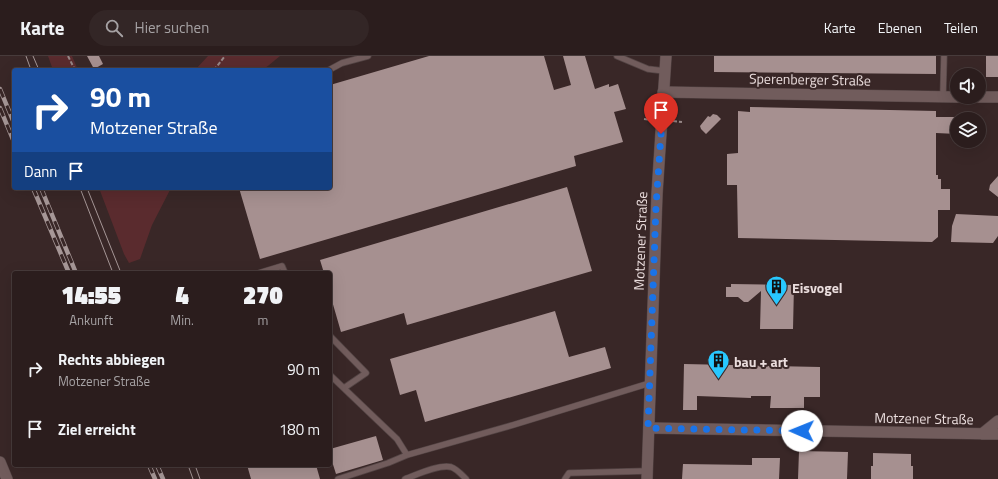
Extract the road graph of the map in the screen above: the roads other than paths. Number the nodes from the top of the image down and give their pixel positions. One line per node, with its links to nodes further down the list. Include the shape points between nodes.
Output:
1 (368, 56): 5 (lane)
2 (617, 56): 6 (lane, via 648,69)
3 (666, 56): 6 (street, Motzener Straße)
4 (944, 56): 8 (lane)
5 (332, 68)
6 (665, 71): 7 (street, Motzener Straße)
7 (663, 92): 8 (street, Sperenberger Straße); 16 (street, Motzener Straße)
8 (944, 96): 9 (street, Sperenberger Straße)
9 (950, 96)
10 (986, 97): 11 (street)
11 (998, 97)
12 (266, 271): 13 (lane, via 282,266)
13 (284, 271)
14 (332, 338): 17 (lane, via 366,373)
15 (332, 377): 17 (lane)
16 (650, 383): 19 (street, Motzener Straße); 22 (lane)
17 (344, 388): 22 (lane, via 397,439)
18 (998, 421): 20 (street, Motzener Straße)
19 (648, 428): 20 (street, Motzener Straße); 24 (street, Motzener Straße)
20 (982, 434): 21 (street, Motzener Straße)
21 (998, 434)
22 (407, 455): 26 (lane)
23 (0, 462): 25 (street)
24 (647, 475): 29 (lane, via 569,473)
25 (7, 479)
26 (338, 479)
27 (405, 479): 28 (lane, via 444,467 455,469)
28 (466, 479)
29 (565, 479)

